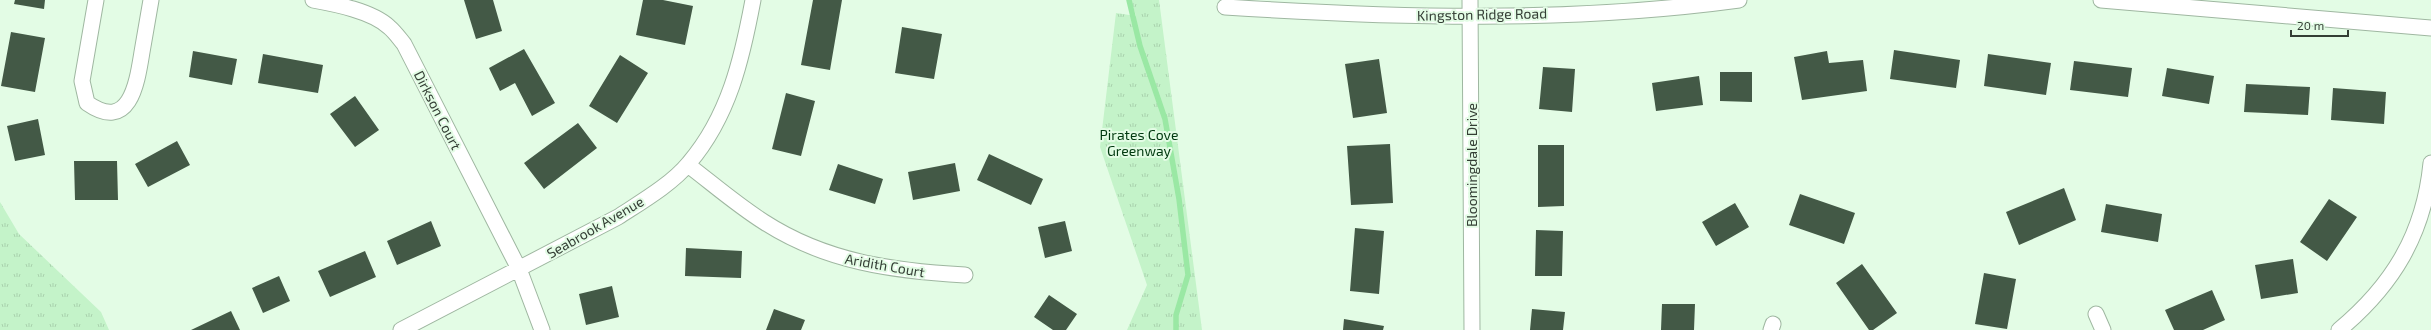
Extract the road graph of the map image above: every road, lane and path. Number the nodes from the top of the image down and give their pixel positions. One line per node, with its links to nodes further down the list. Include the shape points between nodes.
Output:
1 (96, 0): 2 (street, via 82,82 87,103 104,112 111,112 127,104 137,87)
2 (151, 0)
3 (313, 0): 13 (street, Dirkson Court, via 337,4 364,14 388,26 404,44)
4 (753, 0): 12 (street, Seabrook Avenue, via 738,70 726,105 712,132)
5 (1470, 0): 9 (street, Bloomingdale Drive)
6 (1739, 0): 9 (street, Kingston Ridge Road, via 1635,12)
7 (2101, 0): 10 (street)
8 (1225, 6): 9 (street, Kingston Ridge Road, via 1341,15)
9 (1470, 16): 18 (street, Bloomingdale Drive)
10 (2431, 28)
11 (2431, 163): 20 (street, via 2420,218 2402,260 2372,300)
12 (688, 164): 13 (street, Seabrook Avenue, via 651,195 618,217); 14 (street, Aridith Court, via 763,222 808,245 871,266)
13 (519, 269): 16 (street, Seabrook Avenue); 17 (street, Dirkson Court)
14 (965, 275)
15 (2096, 314): 19 (street)
16 (402, 330)
17 (542, 330)
18 (1472, 330)
19 (2103, 330)
20 (2339, 330)

